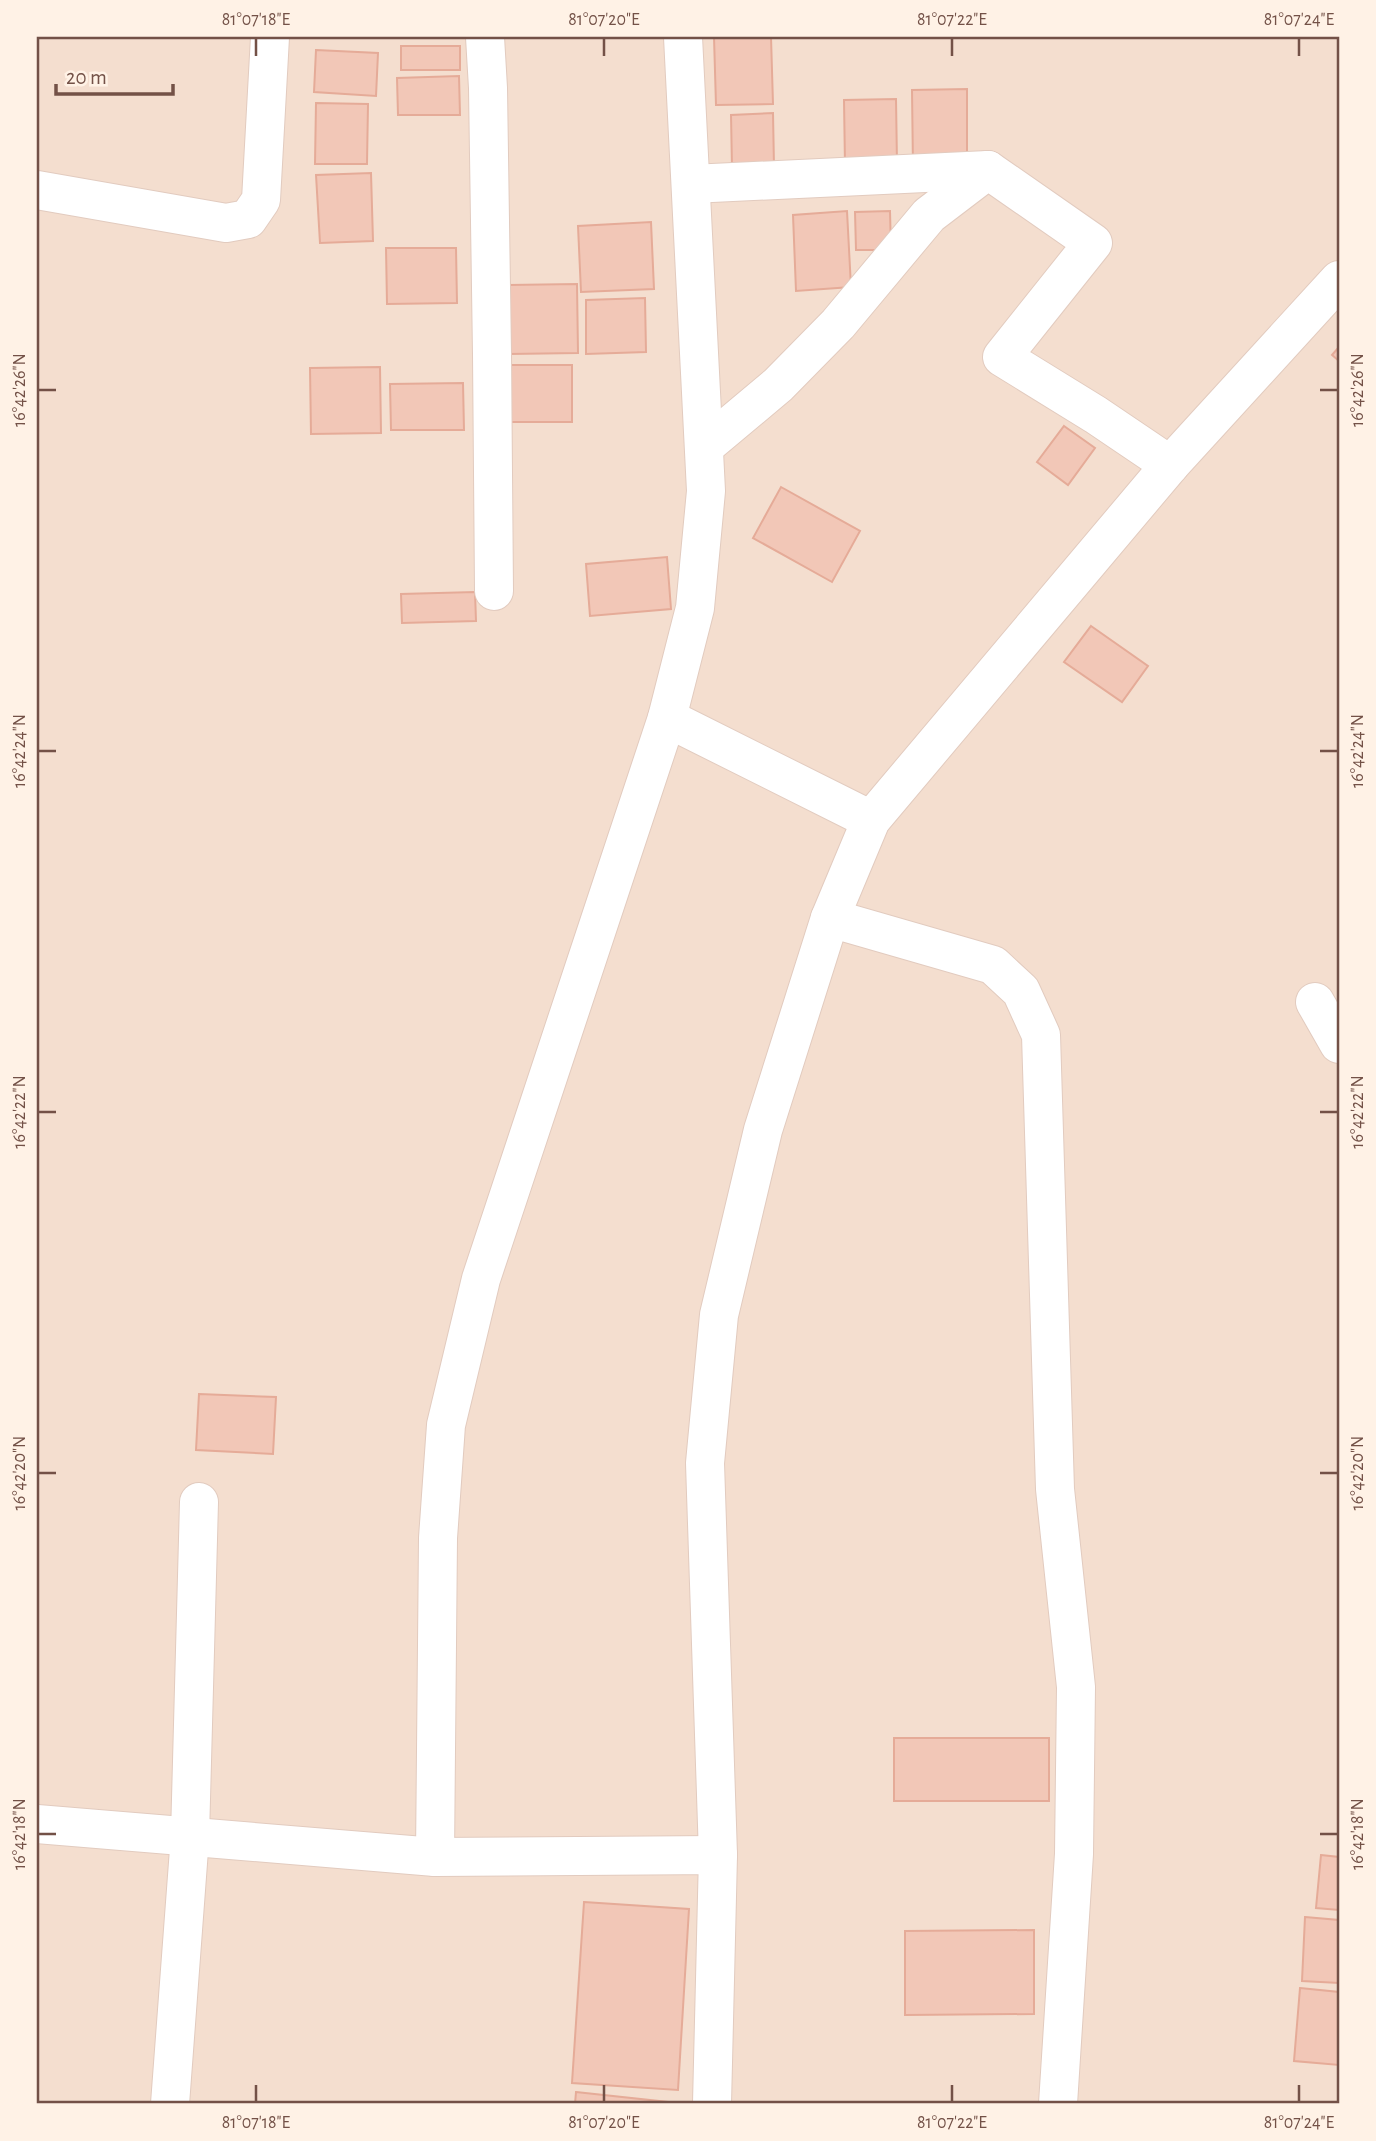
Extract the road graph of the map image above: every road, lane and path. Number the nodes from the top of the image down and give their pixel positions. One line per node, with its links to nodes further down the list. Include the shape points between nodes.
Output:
1 (270, 37): 6 (street, via 261,200 248,219 226,223)
2 (485, 37): 10 (street)
3 (683, 37): 5 (street)
4 (988, 170): 5 (street); 8 (street, via 929,215 838,324 778,385); 9 (street, via 1093,243 1002,357)
5 (691, 184): 8 (street)
6 (37, 190)
7 (1339, 279): 9 (street)
8 (705, 447): 11 (street, via 706,491 695,608)
9 (1170, 465): 12 (street)
10 (494, 591)
11 (667, 718): 12 (street); 20 (street, via 481,1279 446,1425 439,1538)
12 (871, 820): 13 (street)
13 (830, 918): 19 (street, via 763,1130 719,1315 705,1464); 23 (street, via 993,965 1021,991 1041,1035 1055,1489 1076,1687 1074,1854)
14 (1315, 1002): 15 (street)
15 (1339, 1044)
16 (199, 1502): 18 (street)
17 (37, 1824): 18 (street)
18 (190, 1836): 20 (street); 21 (street)
19 (718, 1855): 20 (street); 22 (street)
20 (435, 1857)
21 (170, 2104)
22 (712, 2104)
23 (1058, 2104)

